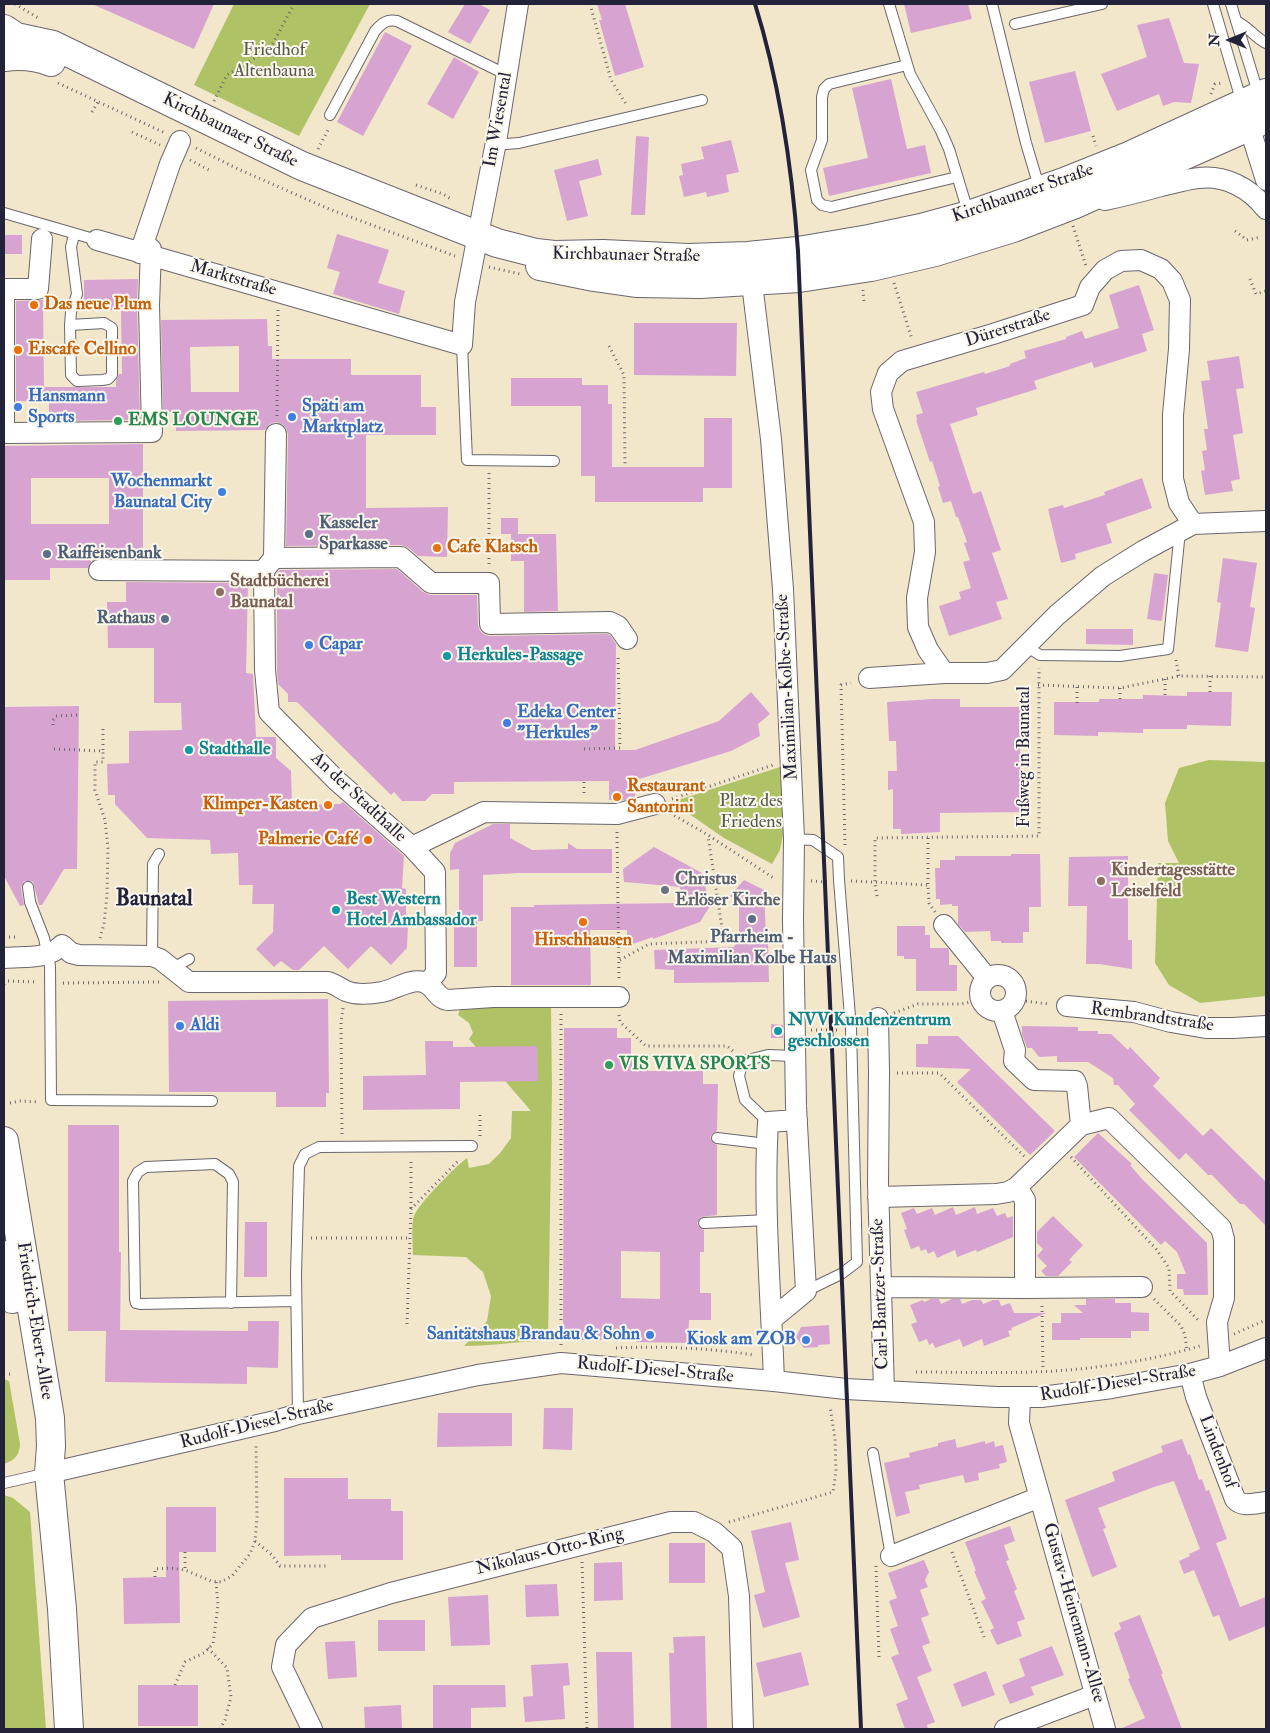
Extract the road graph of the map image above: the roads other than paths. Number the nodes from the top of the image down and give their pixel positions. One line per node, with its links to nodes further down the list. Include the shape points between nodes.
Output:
1 (518, 4): 14 (street, Im Wiesental)
2 (889, 4): 13 (lane)
3 (992, 4): 22 (lane)
4 (1102, 4): 8 (lane)
5 (1213, 4): 16 (lane)
6 (1231, 4): 7 (lane)
7 (1236, 21): 10 (lane); 16 (lane)
8 (1015, 24)
9 (4, 28): 11 (street); 30 (street, Kirchbaunaer Straße, via 16,37 54,45)
10 (1266, 43)
11 (4, 48)
12 (4, 57): 30 (street, Kirchbaunaer Straße, via 18,55 44,59 177,124 333,194)
13 (906, 65): 20 (lane, via 941,131); 20 (lane, via 828,84 824,89 822,140 811,170 818,200 822,205 831,207)
14 (507, 73): 17 (lane, via 389,20 375,31); 18 (street, Im Wiesental)
15 (702, 100): 18 (lane, via 519,143)
16 (1258, 109): 21 (street); 22 (street, Kirchbaunaer Straße, via 1129,156); 25 (street, Kirchbaunaer Straße)
17 (330, 115)
18 (496, 142): 30 (street, Im Wiesental)
19 (177, 146): 31 (street)
20 (957, 177): 26 (lane)
21 (1266, 180)
22 (1044, 203): 25 (street, Kirchbaunaer Straße); 26 (street, Kirchbaunaer Straße)
23 (1266, 209): 25 (street, Kirchbaunaer Straße, via 1251,193 1228,180 1199,178 1107,200)
24 (4, 213): 27 (lane, Marktstraße)
25 (1073, 215)
26 (972, 227): 32 (street, Kirchbaunaer Straße, via 935,252 871,267 799,278)
27 (74, 235): 29 (lane, Marktstraße); 34 (lane, via 71,248 76,294)
28 (42, 238): 33 (street, via 38,289)
29 (97, 240): 31 (street, Marktstraße)
30 (476, 249): 32 (street, Kirchbaunaer Straße, via 556,270 636,283 700,284); 35 (street, via 465,302)
31 (147, 253): 35 (street, Marktstraße); 36 (street, via 152,432)
32 (750, 269): 48 (street, Maximilian-Kolbe-Straße, via 779,524)
33 (4, 289): 36 (street)
34 (70, 325): 34 (lane, via 73,379 108,379 112,375 112,328 104,323)
35 (462, 345): 38 (lane, via 467,460)
36 (4, 433)
37 (276, 434): 41 (street, An der Stadthalle)
38 (554, 462)
39 (1266, 521): 40 (street)
40 (1187, 528): 44 (street, via 1103,576 1057,615); 44 (lane, via 1168,649 1120,656); 45 (street, Dürerstraße, via 1173,479 1180,300 1172,281 1161,269 1141,260 1121,261 1105,270 1092,285 1082,305 902,361 888,373 881,392 883,408 924,522 926,552 917,598 918,628 928,650)
41 (269, 564): 42 (street); 43 (street, via 402,557 431,583 489,583 490,624 610,622); 49 (street, An der Stadthalle, via 265,670 269,712 336,780)
42 (99, 570)
43 (623, 632)
44 (1033, 651): 45 (street, via 1002,670)
45 (944, 672): 46 (street)
46 (869, 678)
47 (655, 804): 49 (street, An der Stadthalle, via 617,814 484,812)
48 (794, 839): 65 (street, Maximilian-Kolbe-Straße); 82 (lane, via 813,840 838,857 851,1029 857,1262 836,1277)
49 (412, 847): 59 (street, via 435,872 436,973)
50 (159, 854): 54 (lane, via 153,864)
51 (28, 887): 53 (lane)
52 (944, 925): 58 (street)
53 (48, 954): 54 (street, via 62,945 79,955); 55 (street); 66 (lane, via 51,1100)
54 (152, 956): 57 (street)
55 (4, 958)
56 (189, 959): 57 (lane)
57 (171, 970): 59 (street, via 190,982 328,982 346,991 364,993 383,992 422,981)
58 (987, 978): 61 (street, via 998,975 1009,978 1016,988); 61 (street, via 980,988 983,1004 992,1010)
59 (427, 984): 60 (street, via 438,996 448,1000)
60 (619, 997)
61 (1009, 1006): 69 (street, via 1014,1061 1034,1080 1075,1081)
62 (1067, 1006): 64 (street, Rembrandtstraße, via 1134,1012 1206,1028)
63 (878, 1018): 75 (street, Carl-Bantzer-Straße)
64 (1266, 1026)
65 (795, 1056): 67 (street, Maximilian-Kolbe-Straße); 68 (lane, via 768,1055 743,1061 739,1076 745,1100)
66 (212, 1101)
67 (797, 1120): 68 (street); 82 (street, Maximilian-Kolbe-Straße)
68 (768, 1122): 72 (street)
69 (1078, 1128): 74 (street, Carl-Bantzer-Straße); 87 (street, via 1108,1118 1221,1228 1224,1239 1224,1298 1217,1322)
70 (717, 1138): 72 (lane)
71 (4, 1141): 94 (street, Friedrich-Ebert-Allee, via 50,1418)
72 (767, 1144): 76 (street)
73 (472, 1146): 83 (lane, via 318,1147 305,1154 299,1166)
74 (1018, 1187): 75 (street, Carl-Bantzer-Straße, via 996,1194); 81 (street, via 1025,1200)
75 (878, 1197): 79 (street, Carl-Bantzer-Straße)
76 (768, 1220): 77 (lane); 85 (street)
77 (704, 1223)
78 (4, 1255): 94 (street, Friedrich-Ebert-Allee, via 37,1445)
79 (881, 1287): 81 (street); 90 (street, Carl-Bantzer-Straße)
80 (1142, 1287): 81 (street)
81 (1034, 1288)
82 (806, 1291): 85 (street)
83 (296, 1301): 84 (lane); 92 (lane)
84 (231, 1303): 84 (lane, via 136,1303 133,1181 138,1172 146,1167 215,1164 229,1174 233,1182)
85 (772, 1319): 89 (street)
86 (1266, 1348): 87 (street, Rudolf-Diesel-Straße)
87 (1220, 1366): 88 (street, Rudolf-Diesel-Straße)
88 (1190, 1374): 91 (street, Rudolf-Diesel-Straße, via 1076,1394); 97 (street, Lindenhof, via 1235,1499 1242,1504)
89 (774, 1381): 90 (street, Rudolf-Diesel-Straße, via 819,1387); 92 (street, Rudolf-Diesel-Straße, via 560,1363 478,1375)
90 (883, 1382): 91 (street, Rudolf-Diesel-Straße)
91 (1020, 1398): 96 (street, Gustav-Heinemann-Allee, via 1020,1423)
92 (298, 1414): 94 (street, Rudolf-Diesel-Straße)
93 (873, 1453): 98 (lane)
94 (49, 1473): 95 (lane); 100 (street, Friedrich-Ebert-Allee)
95 (4, 1483)
96 (1040, 1498): 98 (street, Gustav-Heinemann-Allee); 99 (street, Gustav-Heinemann-Allee)
97 (1266, 1502)
98 (891, 1556)
99 (1095, 1695): 103 (street); 104 (street, Gustav-Heinemann-Allee)
100 (69, 1729)
101 (312, 1729): 102 (street, Nikolaus-Otto-Ring, via 282,1667 286,1645 312,1618 391,1594 672,1522 694,1522 714,1532 732,1548 738,1586)
102 (743, 1729)
103 (1005, 1729)
104 (1105, 1729)

